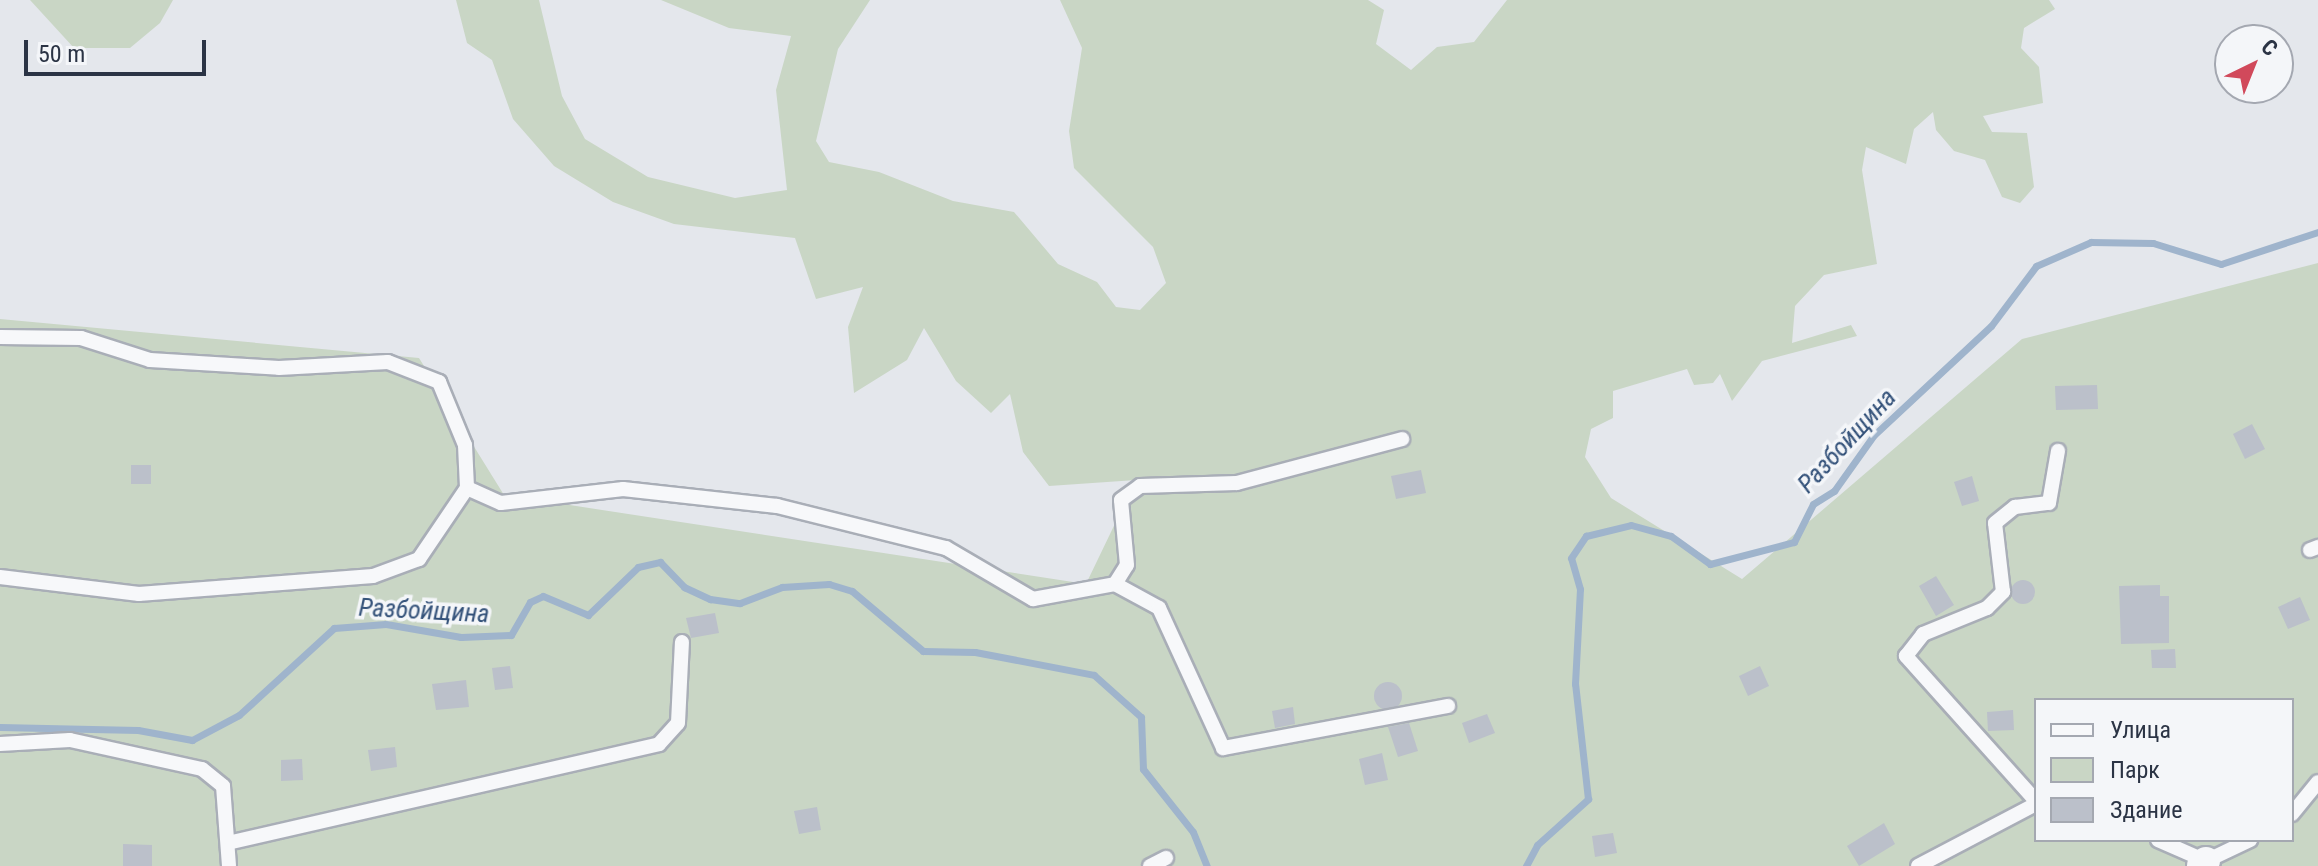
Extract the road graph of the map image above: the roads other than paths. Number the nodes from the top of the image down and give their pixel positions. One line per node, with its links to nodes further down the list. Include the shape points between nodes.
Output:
1 (0, 337): 4 (lane, via 81,338 150,360 279,368 388,362 439,382 465,445)
2 (1402, 439): 6 (lane, via 1237,483 1140,486 1121,500 1127,565)
3 (2058, 451): 11 (lane, via 2049,503 2015,507 1995,523 2003,592 1987,608 1923,634 1906,656)
4 (467, 488): 5 (lane, via 419,559 373,576 139,594); 6 (lane, via 501,503 623,489 777,506 946,548 1033,599)
5 (0, 577)
6 (1115, 584): 8 (lane, via 1159,608 1223,748)
7 (682, 642): 14 (lane, via 678,723 659,744)
8 (1448, 706)
9 (0, 744): 14 (lane, via 70,740 202,769 223,786)
10 (2318, 782): 13 (lane)
11 (2034, 801)
12 (2034, 804): 21 (lane)
13 (2294, 812)
14 (232, 842): 19 (lane)
15 (2162, 842): 18 (lane)
16 (2246, 842): 18 (lane)
17 (1166, 858): 20 (lane)
18 (2203, 863)
19 (229, 866)
20 (1150, 866)
21 (1918, 866)

